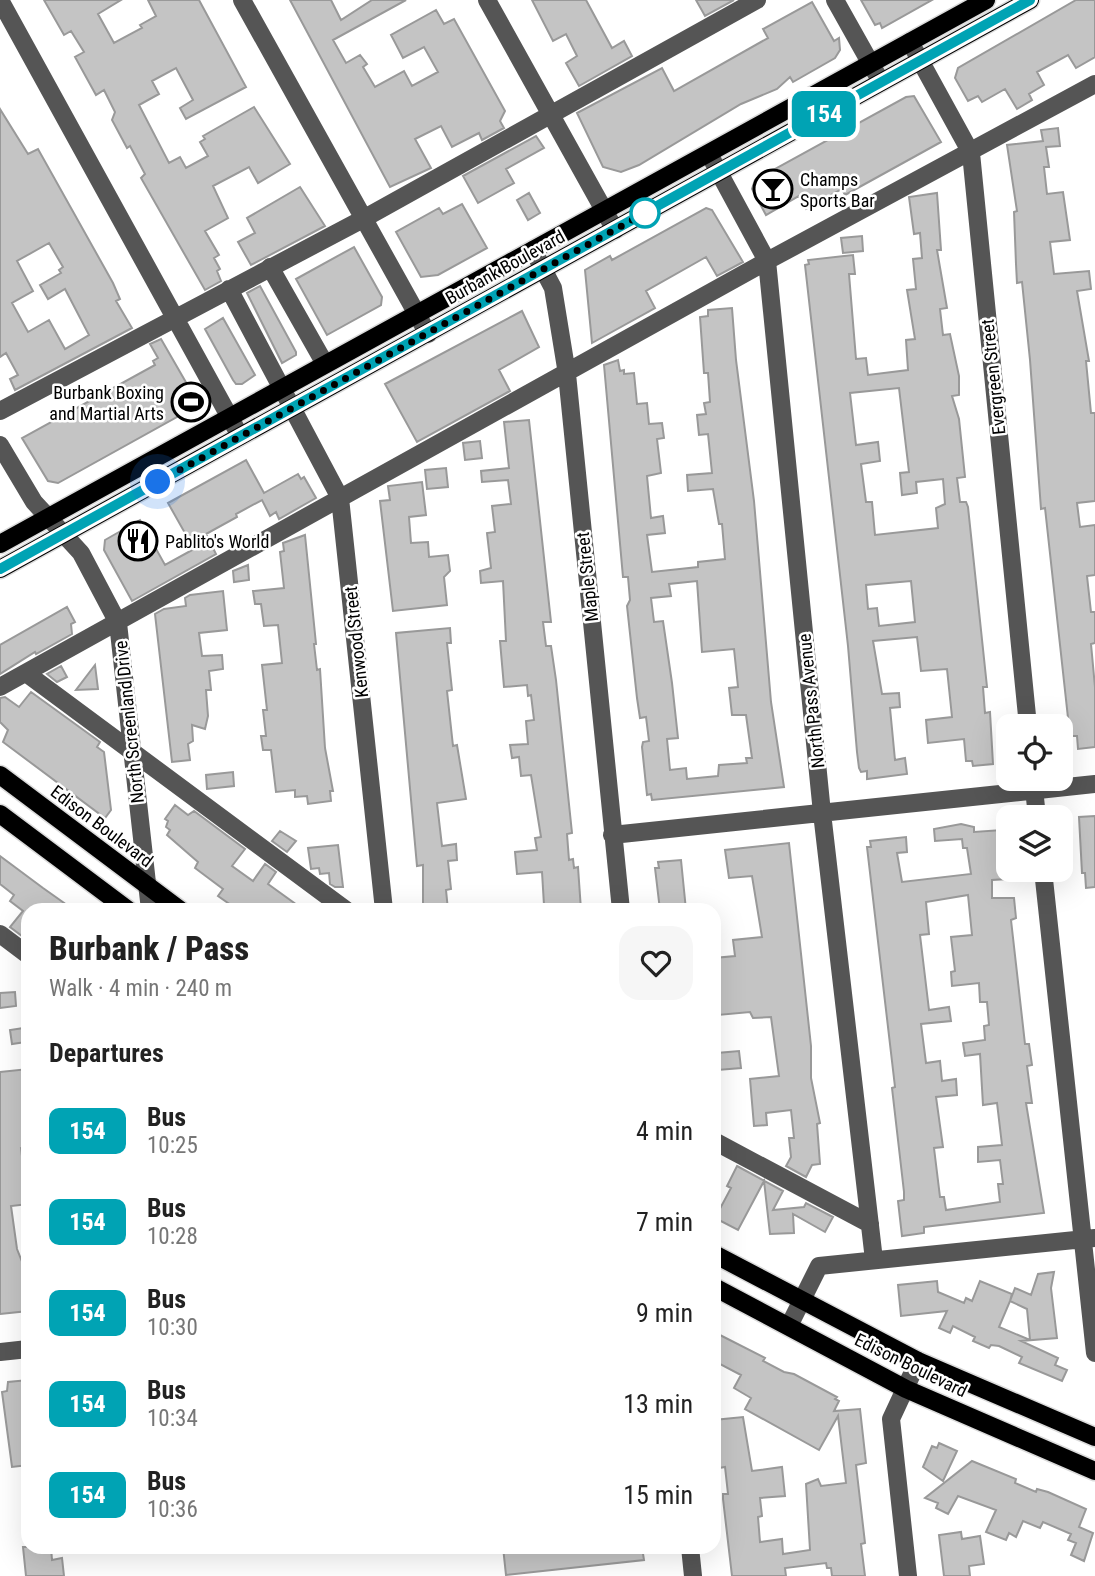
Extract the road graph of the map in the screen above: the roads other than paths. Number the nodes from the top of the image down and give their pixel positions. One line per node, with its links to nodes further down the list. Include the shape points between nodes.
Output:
1 (0, 0): 26 (street)
2 (242, 0): 18 (street)
3 (487, 0): 13 (street)
4 (757, 0): 13 (street)
5 (835, 0): 10 (street)
6 (986, 0): 8 (main road, Burbank Boulevard)
7 (1030, 0): 9 (main road, Burbank Boulevard)
8 (909, 42): 9 (street, Evergreen Street); 10 (main road, Burbank Boulevard)
9 (920, 61): 11 (main road, Burbank Boulevard); 14 (street, Evergreen Street)
10 (871, 63): 11 (street); 15 (main road, Burbank Boulevard)
11 (881, 82): 16 (main road, Burbank Boulevard)
12 (1095, 84): 14 (street)
13 (550, 116): 17 (street); 18 (street)
14 (971, 153): 21 (street); 44 (street, Evergreen Street)
15 (709, 155): 16 (street, North Pass Avenue); 17 (main road, Burbank Boulevard)
16 (718, 173): 19 (main road, Burbank Boulevard); 21 (street, North Pass Avenue)
17 (605, 211): 19 (street); 20 (main road, Burbank Boulevard)
18 (363, 219): 22 (street); 25 (street)
19 (615, 230): 23 (main road, Burbank Boulevard)
20 (533, 250): 23 (street, Maple Street); 25 (main road, Burbank Boulevard)
21 (767, 261): 29 (street); 50 (street, North Pass Avenue)
22 (270, 267): 24 (street); 28 (street)
23 (545, 270): 27 (main road, Burbank Boulevard); 29 (street, Maple Street, via 553,288)
24 (229, 289): 26 (street); 30 (street, Kenwood Street)
25 (417, 314): 27 (street); 28 (main road, Burbank Boulevard)
26 (175, 316): 32 (street); 33 (street)
27 (428, 334): 31 (main road, Burbank Boulevard)
28 (325, 364): 30 (main road, Burbank Boulevard)
29 (567, 374): 36 (street); 52 (street, Maple Street)
30 (282, 388): 31 (street, Kenwood Street); 33 (main road, Burbank Boulevard)
31 (292, 407): 34 (main road, Burbank Boulevard); 36 (street, Kenwood Street)
32 (0, 411)
33 (230, 417): 34 (street); 37 (main road, Burbank Boulevard)
34 (240, 436): 38 (main road, Burbank Boulevard)
35 (0, 445): 37 (street, North Screenland Drive)
36 (340, 498): 41 (street); 59 (street, Kenwood Street)
37 (48, 518): 38 (street, North Screenland Drive); 39 (main road, Burbank Boulevard)
38 (63, 534): 40 (main road, Burbank Boulevard); 41 (street, North Screenland Drive, via 81,553)
39 (0, 544)
40 (0, 569)
41 (118, 623): 42 (street); 45 (street, North Screenland Drive)
42 (26, 673): 43 (street); 45 (street)
43 (0, 687)
44 (1027, 714)
45 (133, 753): 54 (street, North Screenland Drive); 58 (street)
46 (0, 775): 54 (main road, Edison Boulevard)
47 (1073, 784): 48 (street)
48 (1095, 784)
49 (996, 790): 50 (street)
50 (822, 813): 52 (street); 64 (street, North Pass Avenue)
51 (0, 814): 55 (main road)
52 (612, 835): 60 (street, Maple Street)
53 (1044, 882): 65 (street)
54 (147, 886): 56 (street, North Screenland Drive); 57 (main road, Edison Boulevard)
55 (119, 903)
56 (149, 903)
57 (170, 903)
58 (337, 903)
59 (383, 903)
60 (620, 903)
61 (0, 934): 62 (street)
62 (21, 950)
63 (721, 1145): 64 (street)
64 (870, 1224): 67 (street, North Pass Avenue)
65 (1089, 1239): 67 (street); 73 (street)
66 (721, 1258): 69 (main road, Edison Boulevard)
67 (874, 1260): 69 (street, via 820,1266)
68 (721, 1291): 70 (main road, Edison Boulevard)
69 (803, 1299): 70 (street); 74 (main road, Edison Boulevard)
70 (789, 1326): 75 (main road, Edison Boulevard)
71 (21, 1350): 72 (street)
72 (0, 1352)
73 (1095, 1353)
74 (918, 1362): 75 (street); 76 (main road, Edison Boulevard)
75 (905, 1389): 77 (main road, Edison Boulevard); 80 (street, via 891,1419)
76 (1095, 1437)
77 (1095, 1471)
78 (691, 1554): 79 (street)
79 (693, 1576)
80 (908, 1576)

